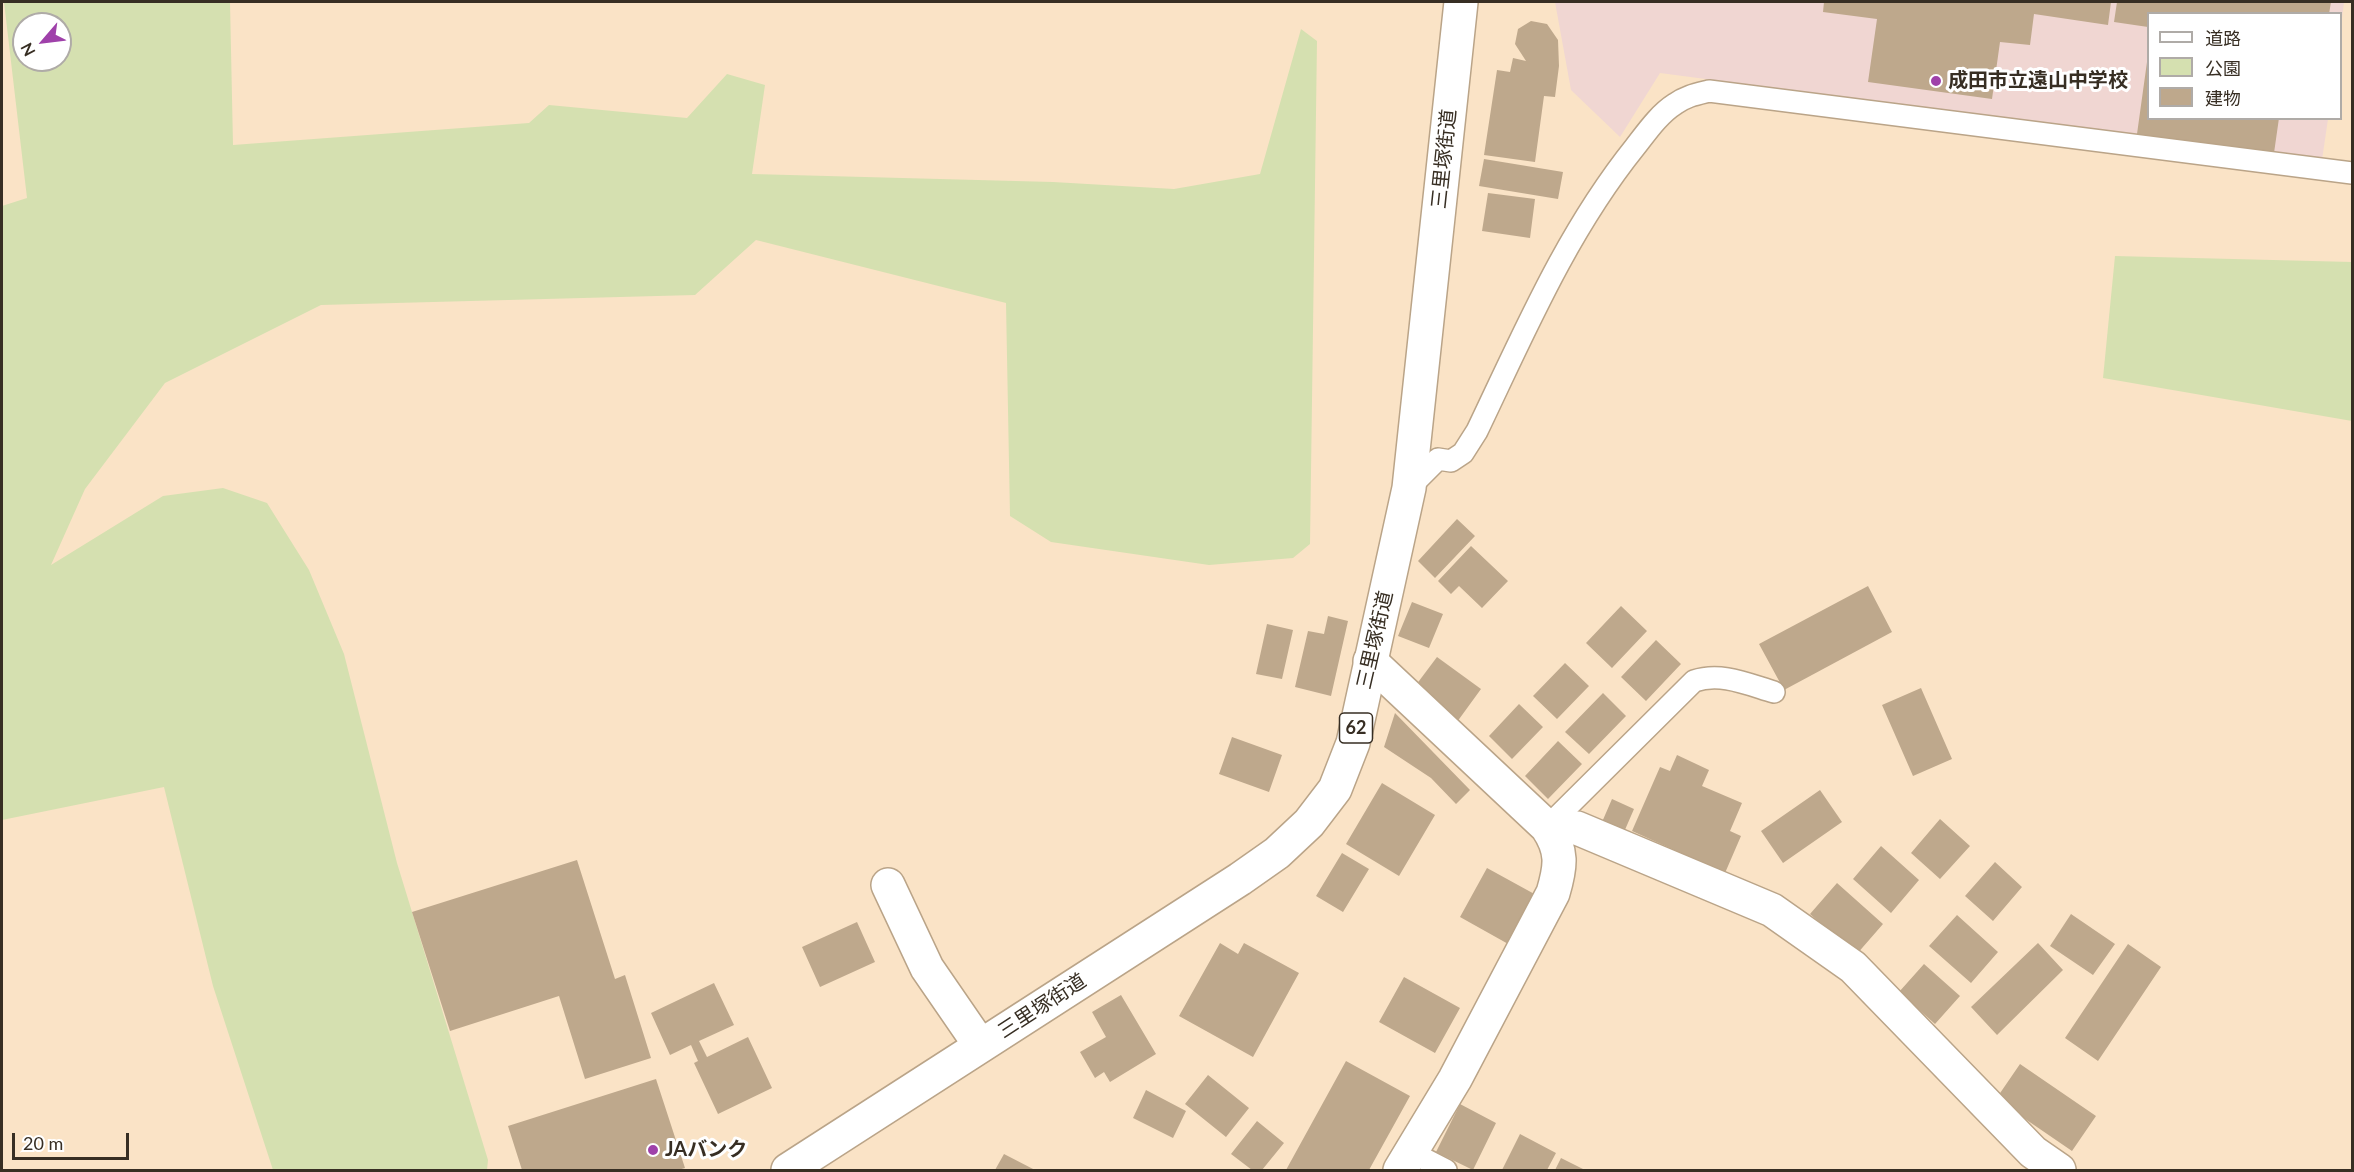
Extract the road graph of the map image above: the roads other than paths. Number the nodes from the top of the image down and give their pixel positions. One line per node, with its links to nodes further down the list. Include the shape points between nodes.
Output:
1 (1461, 2): 3 (main road, 三里塚街道 / 62)
2 (2352, 173): 3 (lane, via 1709,91 1690,95 1673,104 1646,134 1587,213 1463,453 1451,462 1438,459)
3 (1409, 488): 4 (main road, 三里塚街道 / 62)
4 (1370, 661): 6 (main road); 8 (main road, 三里塚街道 / 62, via 1353,743 1335,789 1309,823 1277,853 1240,879)
5 (1774, 692): 6 (lane, via 1722,677 1706,676 1694,681)
6 (1547, 827): 9 (main road, via 1556,840 1560,859 1553,893 1455,1079); 12 (main road, via 1577,828 1772,910 1853,967 2033,1152)
7 (888, 885): 8 (main road, via 927,968)
8 (980, 1045): 10 (main road, 三里塚街道 / 62)
9 (1406, 1161): 11 (lane)
10 (788, 1170)
11 (1446, 1170)
12 (2059, 1170)

